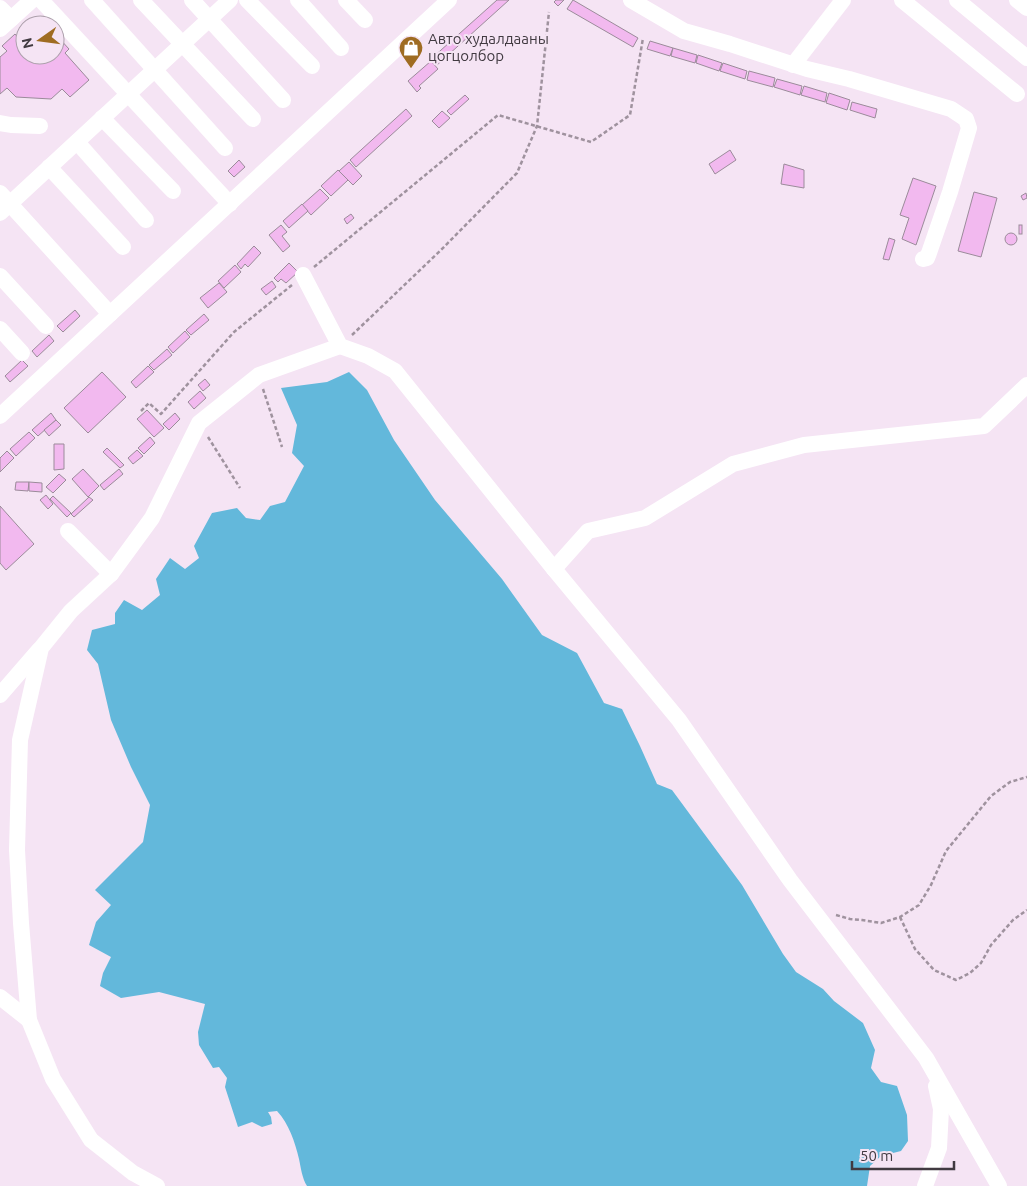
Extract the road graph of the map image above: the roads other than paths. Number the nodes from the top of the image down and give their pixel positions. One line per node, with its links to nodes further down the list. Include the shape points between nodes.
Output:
1 (32, 0): 18 (street)
2 (41, 0): 26 (street)
3 (92, 0): 25 (street)
4 (141, 0): 20 (street)
5 (192, 0): 17 (street)
6 (230, 0): 17 (street)
7 (247, 0): 24 (street)
8 (298, 0): 21 (street)
9 (346, 0): 19 (street)
10 (449, 0): 38 (street)
11 (632, 0): 23 (street, via 684,31)
12 (843, 0): 23 (street)
13 (902, 0): 27 (street)
14 (957, 0): 22 (street)
15 (1017, 0): 16 (street)
16 (1027, 8)
17 (210, 18): 20 (street); 28 (street)
18 (4, 19)
19 (365, 20)
20 (182, 44): 25 (street); 30 (street)
21 (341, 48)
22 (1027, 58)
23 (794, 64): 41 (street, via 951,109 966,119 969,128 950,192 927,258)
24 (312, 66)
25 (155, 69): 26 (street); 34 (street)
26 (128, 94): 29 (street); 38 (street)
27 (1017, 94)
28 (282, 100)
29 (102, 118): 33 (street); 36 (street)
30 (253, 119)
31 (0, 123): 32 (street)
32 (40, 126)
33 (77, 142): 35 (street); 39 (street)
34 (225, 148)
35 (49, 168): 37 (street); 40 (street)
36 (173, 191)
37 (3, 203): 44 (street)
38 (230, 204): 44 (street)
39 (146, 220)
40 (123, 247)
41 (923, 259)
42 (304, 275): 47 (street)
43 (0, 276): 45 (street)
44 (110, 314): 50 (street)
45 (46, 326)
46 (0, 329): 48 (street)
47 (340, 346): 52 (street, via 395,371); 53 (street, via 259,375 199,422 152,518)
48 (22, 353)
49 (1027, 385): 52 (street, via 984,426 804,445 733,464 646,518 588,531)
50 (0, 416)
51 (68, 531): 53 (street)
52 (554, 569): 58 (street, via 679,720 790,880)
53 (111, 574): 54 (street, via 71,611)
54 (41, 648): 55 (street); 57 (street, via 20,740 17,840 20,923)
55 (0, 695)
56 (0, 997): 57 (street)
57 (29, 1020): 59 (street, via 53,1079 92,1140 133,1173)
58 (932, 1069): 60 (street, via 941,1109 939,1148); 61 (street)
59 (157, 1186)
60 (925, 1186)
61 (999, 1186)

